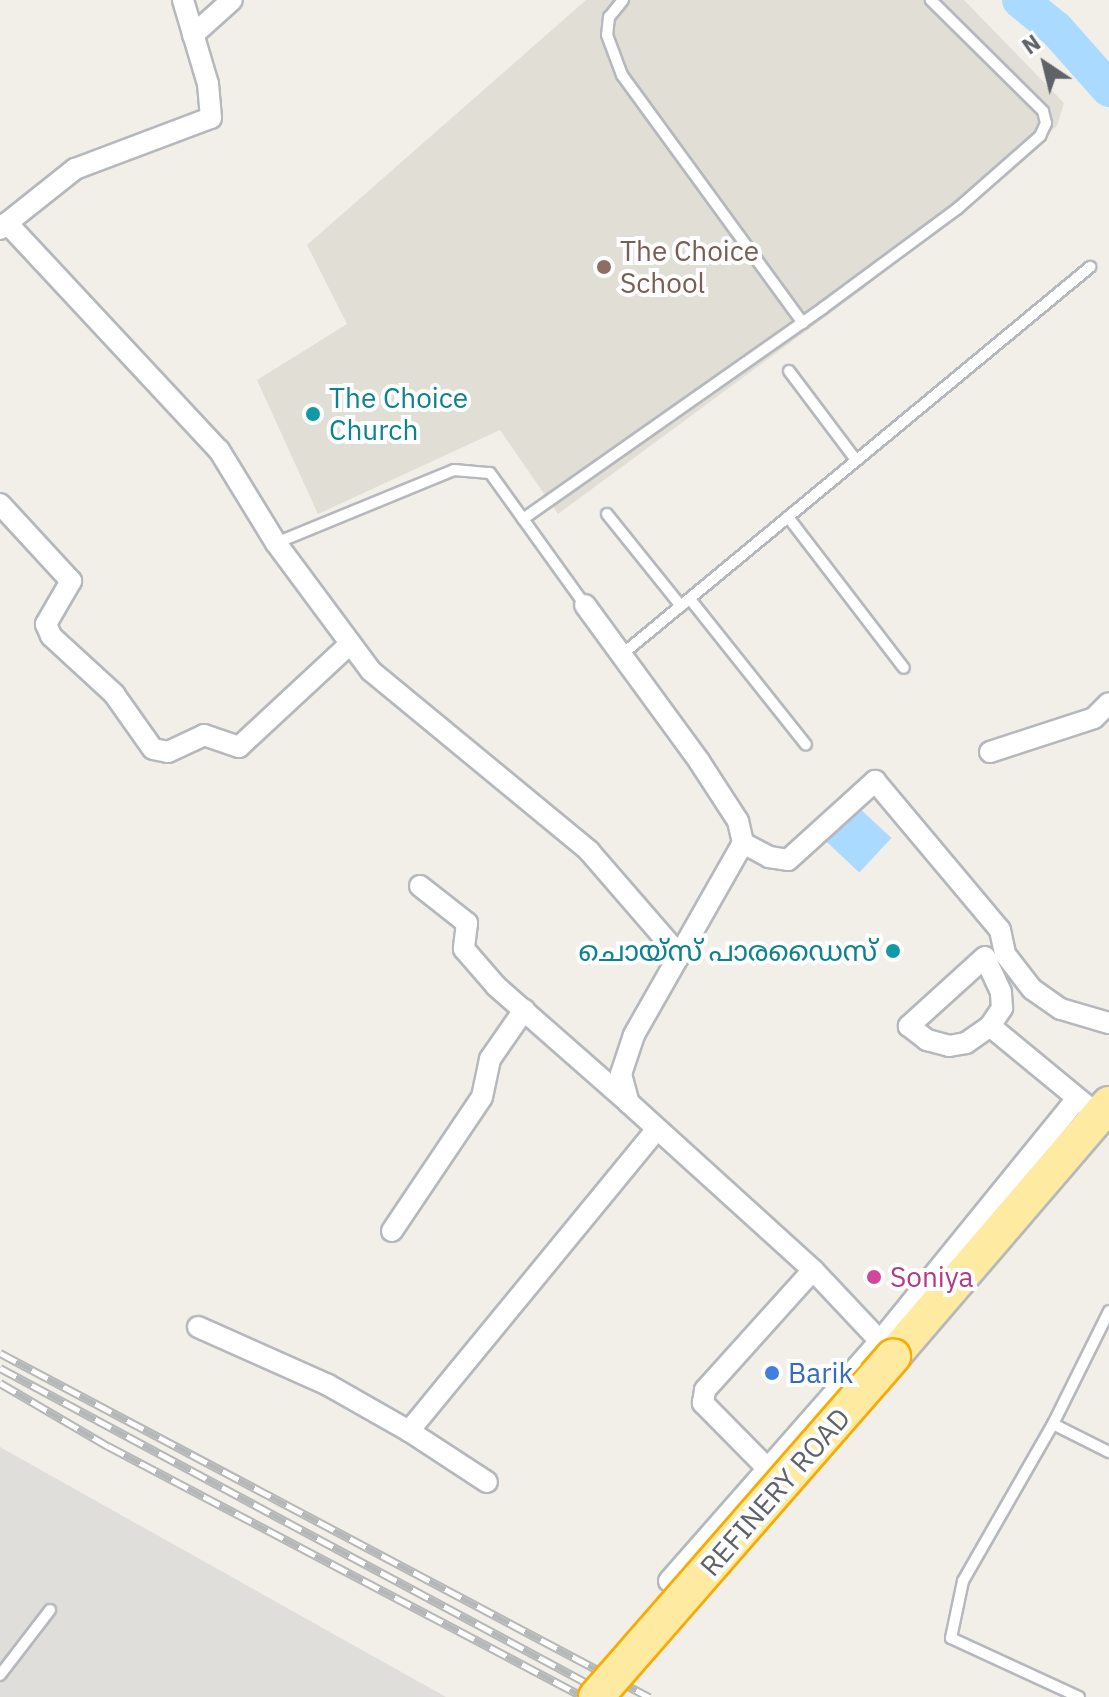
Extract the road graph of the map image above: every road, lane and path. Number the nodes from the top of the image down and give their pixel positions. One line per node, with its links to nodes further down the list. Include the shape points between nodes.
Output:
1 (183, 0): 5 (street)
2 (232, 0): 5 (street)
3 (623, 0): 8 (lane, via 609,17 607,35 622,75)
4 (931, 0): 8 (lane, via 1029,96 1046,118 1044,129 957,209)
5 (193, 35): 6 (street, via 208,84 211,118 75,169)
6 (4, 226): 15 (street, via 210,439)
7 (1090, 267): 10 (lane)
8 (803, 323): 14 (lane)
9 (789, 371): 10 (lane)
10 (856, 460): 13 (lane)
11 (0, 504): 18 (street, via 71,581 46,624 51,636 114,694 153,749 168,752 204,735 239,747)
12 (607, 514): 16 (lane)
13 (788, 517): 16 (lane); 20 (lane)
14 (523, 519): 15 (lane, via 490,473 454,470); 17 (lane)
15 (276, 543): 18 (street)
16 (686, 602): 19 (lane); 22 (lane)
17 (585, 605): 19 (street)
18 (350, 644): 26 (street, via 371,671 589,851)
19 (625, 652): 24 (street, via 738,821)
20 (904, 668)
21 (1109, 703): 23 (street, via 1094,718)
22 (806, 745)
23 (990, 752)
24 (743, 843): 26 (street); 28 (street, via 788,860 875,781 1000,930 1005,954 1032,989 1061,1009)
25 (420, 886): 27 (street, via 467,923 464,949)
26 (679, 955): 30 (street, via 634,1035 621,1074)
27 (524, 1010): 30 (street); 33 (street, via 490,1059 482,1097)
28 (1109, 1023)
29 (990, 1026): 29 (street, via 966,1043 949,1046 927,1040 909,1026 985,957 1001,992 1002,1008); 31 (street)
30 (629, 1103): 32 (street)
31 (1095, 1106): 37 (street); 46 (highway, REFINERY ROAD, bridge, via 1055,1167)
32 (656, 1130): 34 (street); 39 (street)
33 (392, 1231)
34 (813, 1270): 37 (street); 41 (street, via 705,1390 703,1403)
35 (1109, 1311): 38 (lane)
36 (198, 1327): 39 (street, via 328,1385)
37 (880, 1341): 41 (street)
38 (1053, 1424): 40 (lane); 47 (lane, via 963,1581 951,1638)
39 (409, 1431): 42 (street)
40 (1109, 1452)
41 (768, 1469): 43 (street)
42 (487, 1482)
43 (669, 1581)
44 (50, 1610): 45 (lane)
45 (0, 1675)
46 (596, 1697)
47 (1079, 1697)

